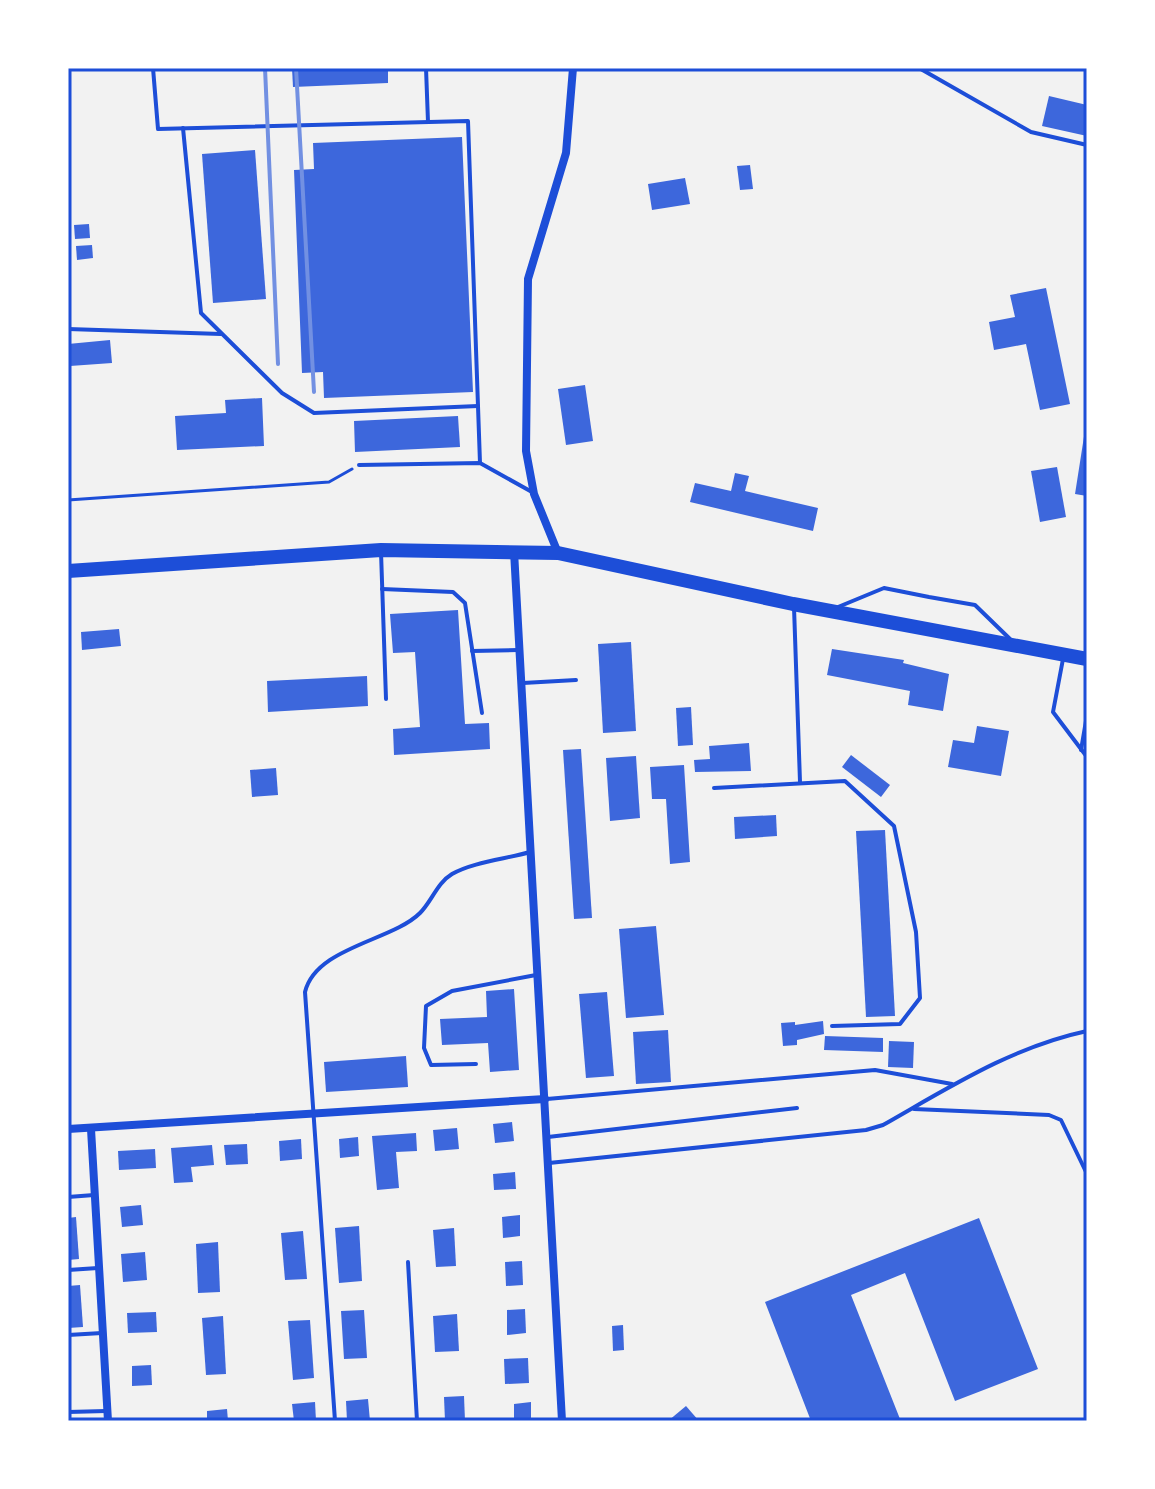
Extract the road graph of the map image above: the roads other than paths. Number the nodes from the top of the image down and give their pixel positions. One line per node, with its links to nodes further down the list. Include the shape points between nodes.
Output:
1 (153, 68): 7 (lane, via 158,129)
2 (426, 68): 6 (lane)
3 (573, 68): 14 (street, via 566,153 528,279 526,451)
4 (919, 68): 5 (lane)
5 (929, 70): 8 (lane, via 1031,132)
6 (428, 122): 7 (lane); 11 (lane, via 468,121)
7 (183, 128): 10 (lane, via 201,313)
8 (1087, 145)
9 (68, 329): 10 (lane)
10 (223, 335): 11 (lane, via 282,393 314,413)
11 (478, 406): 12 (lane)
12 (480, 463): 13 (lane); 14 (lane)
13 (359, 465)
14 (534, 494): 17 (street)
15 (381, 550): 16 (highway); 18 (highway); 19 (lane)
16 (514, 550): 17 (highway); 23 (street)
17 (558, 553): 20 (highway)
18 (68, 571)
19 (382, 589): 24 (lane, via 460,596); 29 (lane)
20 (793, 604): 21 (highway); 34 (lane)
21 (827, 611): 22 (highway); 22 (lane, via 884,588 975,605)
22 (1018, 646): 25 (highway)
23 (520, 650): 24 (lane); 28 (street)
24 (472, 651): 30 (lane)
25 (1064, 655): 26 (highway); 32 (lane, via 1053,712)
26 (1087, 659)
27 (576, 680): 28 (lane)
28 (523, 683): 36 (street)
29 (386, 699)
30 (482, 713)
31 (1087, 715): 32 (lane)
32 (1081, 750): 33 (lane)
33 (1087, 757)
34 (800, 782): 35 (lane); 38 (lane, via 845,781 894,826 916,932 920,998 900,1024)
35 (714, 788)
36 (532, 851): 37 (street); 45 (lane, via 451,875 420,913 357,944 308,980)
37 (538, 975): 40 (lane, via 452,991 426,1006 424,1048 431,1065); 42 (street)
38 (832, 1026)
39 (1087, 1031): 41 (lane, via 1046,1040)
40 (476, 1064)
41 (954, 1085): 42 (lane, via 875,1070); 44 (lane)
42 (545, 1099): 45 (street); 48 (street)
43 (797, 1108): 48 (lane)
44 (912, 1108): 49 (lane, via 883,1125 845,1135); 50 (lane, via 1049,1115 1061,1120)
45 (311, 1116): 47 (street); 61 (lane)
46 (68, 1129): 47 (street)
47 (91, 1129): 51 (street)
48 (548, 1137): 49 (street)
49 (549, 1163): 63 (street)
50 (1087, 1174)
51 (95, 1195): 52 (lane); 54 (street)
52 (68, 1197)
53 (408, 1262): 62 (lane)
54 (99, 1268): 55 (lane); 56 (street)
55 (68, 1270)
56 (103, 1333): 57 (lane); 58 (street)
57 (68, 1335)
58 (107, 1411): 59 (lane); 60 (street)
59 (68, 1412)
60 (108, 1421)
61 (335, 1421)
62 (417, 1421)
63 (562, 1421)

